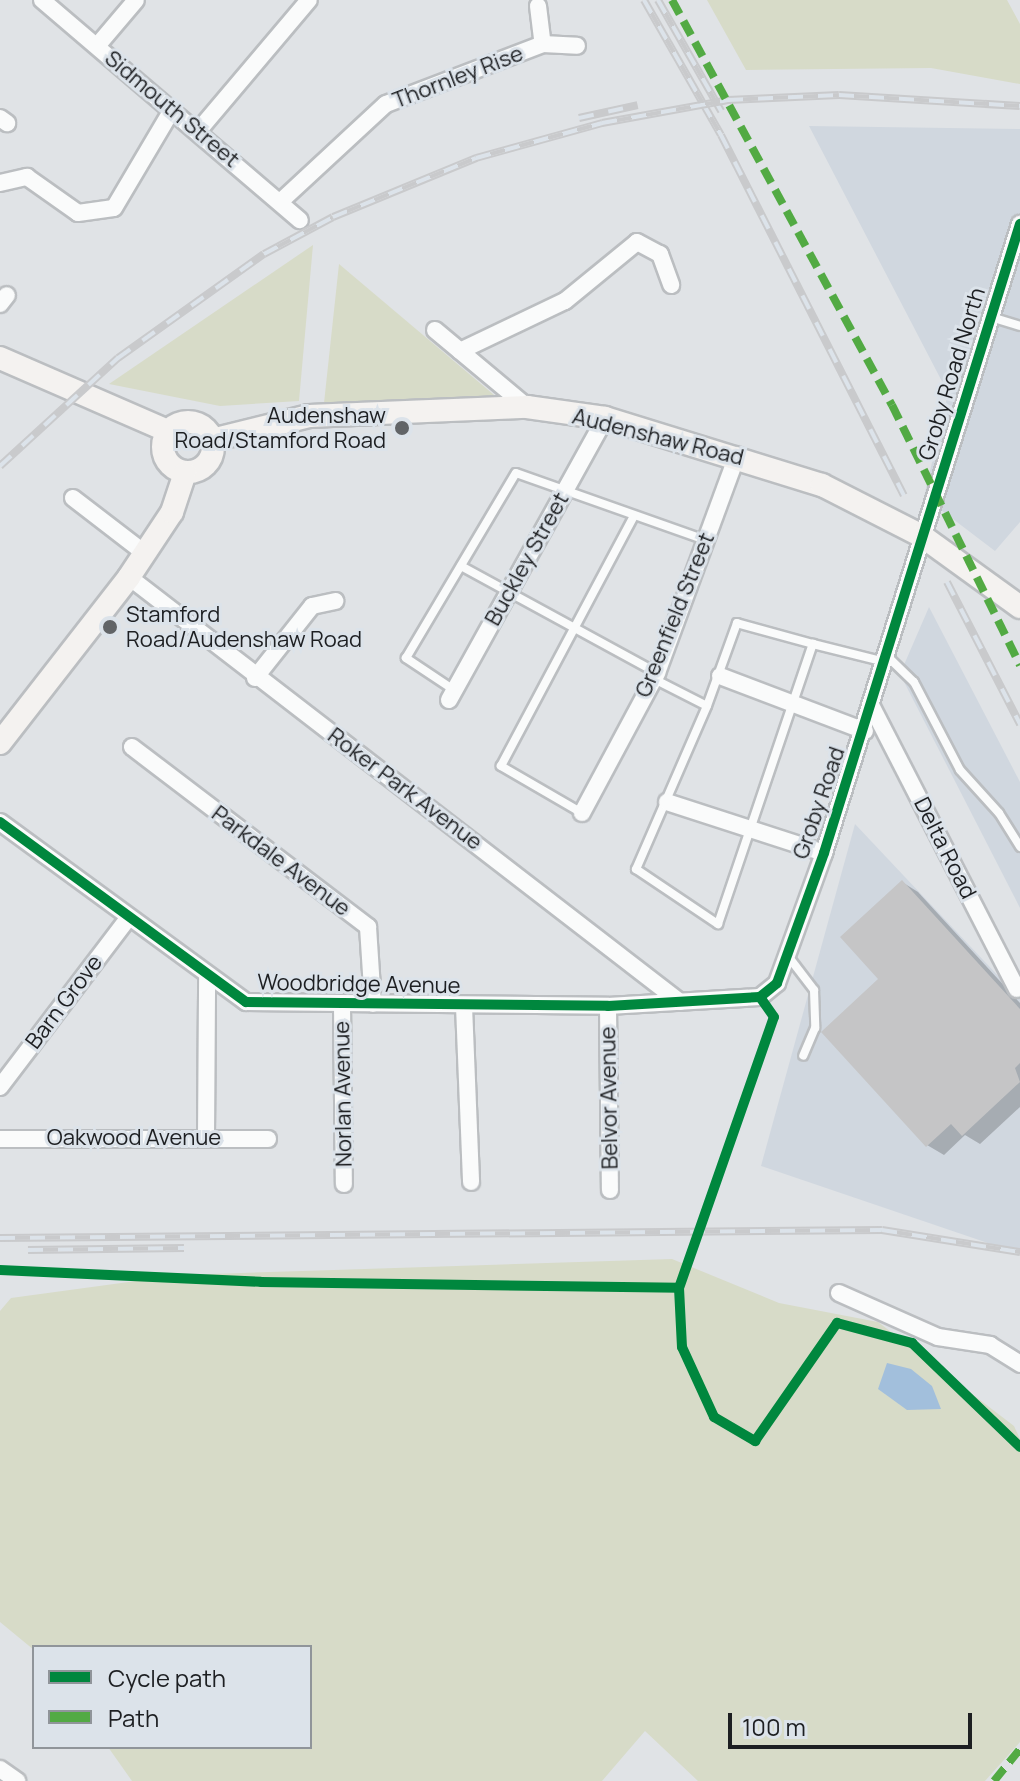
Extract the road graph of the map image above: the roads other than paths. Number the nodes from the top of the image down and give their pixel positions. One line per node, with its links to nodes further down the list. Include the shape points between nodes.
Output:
1 (136, 0): 6 (street)
2 (309, 0): 9 (street)
3 (45, 1): 6 (street, Sidmouth Street)
4 (538, 6): 5 (street)
5 (543, 44): 7 (street, Thornley Rise); 11 (street, Thornley Rise, via 386,104)
6 (97, 46): 8 (street, Sidmouth Street)
7 (577, 46)
8 (172, 110): 9 (street, Sidmouth Street); 10 (street, via 114,208 78,213 27,177)
9 (199, 130): 11 (street, Sidmouth Street)
10 (0, 183)
11 (280, 202): 12 (street, Sidmouth Street)
12 (300, 220)
13 (1020, 224): 15 (street, Groby Road North)
14 (671, 285): 18 (street, via 660,254 637,242 565,301)
15 (991, 317): 16 (lane); 29 (street, Groby Road North)
16 (1020, 326)
17 (435, 330): 18 (street)
18 (460, 351): 20 (street)
19 (0, 358): 22 (main road)
20 (527, 407): 21 (main road, Audenshaw Road); 23 (main road, Audenshaw Road, via 309,416)
21 (605, 418): 24 (main road, Audenshaw Road); 26 (street, Buckley Street)
22 (168, 431): 23 (main road, via 192,422); 25 (main road, via 163,456)
23 (212, 440): 25 (main road, via 208,463)
24 (737, 455): 29 (main road, Audenshaw Road, via 822,485); 30 (street, Greenfield Street)
25 (185, 473): 31 (main road, via 172,512)
26 (563, 493): 28 (lane); 32 (lane, via 516,473); 34 (street, Buckley Street)
27 (73, 498): 31 (street)
28 (634, 516): 30 (lane); 37 (lane)
29 (922, 536): 36 (main road, Audenshaw Road); 39 (street, Groby Road)
30 (705, 540): 40 (street, Greenfield Street)
31 (143, 552): 33 (main road)
32 (461, 566): 34 (lane); 43 (lane, via 406,658)
33 (129, 577): 42 (street, Roker Park Avenue); 48 (main road)
34 (509, 590): 37 (lane); 43 (street, Buckley Street)
35 (335, 601): 42 (street, via 312,606)
36 (1020, 607)
37 (575, 627): 40 (lane); 51 (lane, via 501,766)
38 (813, 644): 39 (lane); 41 (lane, via 737,623); 44 (lane)
39 (888, 660): 46 (street, Groby Road); 54 (lane, via 914,682 960,770 1008,825)
40 (655, 676): 45 (lane); 51 (street, Greenfield Street)
41 (720, 676): 44 (street); 45 (lane)
42 (255, 678): 60 (street, Roker Park Avenue)
43 (452, 695)
44 (795, 702): 47 (street); 53 (lane)
45 (707, 706): 50 (lane)
46 (872, 707): 47 (street, Groby Road); 59 (street, Delta Road)
47 (865, 731): 55 (street, Groby Road)
48 (0, 743)
49 (132, 747): 61 (street, Parkdale Avenue, via 368,927)
50 (667, 802): 53 (street); 53 (lane, via 636,869 718,924)
51 (582, 813)
52 (0, 822): 56 (street, Woodbridge Avenue)
53 (751, 832): 55 (street)
54 (1020, 847)
55 (824, 853): 57 (street, Groby Road)
56 (129, 917): 58 (street, Woodbridge Avenue); 66 (street, Barn Grove)
57 (787, 955): 60 (street, Groby Road, via 777,983 760,997); 65 (lane, via 814,990 815,1028)
58 (207, 975): 62 (street, Woodbridge Avenue, via 246,1002); 67 (street)
59 (1017, 989)
60 (680, 1002): 64 (street, Woodbridge Avenue)
61 (373, 1004): 62 (street, Woodbridge Avenue); 63 (street, Woodbridge Avenue)
62 (342, 1005): 71 (street, Norlan Avenue)
63 (464, 1006): 64 (street, Woodbridge Avenue); 70 (street)
64 (608, 1006): 72 (street, Belvor Avenue)
65 (803, 1056)
66 (0, 1087)
67 (206, 1137): 68 (street, Oakwood Avenue); 69 (street, Oakwood Avenue)
68 (0, 1139)
69 (268, 1139)
70 (471, 1182)
71 (344, 1184)
72 (610, 1190)
73 (839, 1293): 74 (street, via 938,1337 990,1345)
74 (1020, 1364)
75 (0, 1769): 76 (street)
76 (17, 1781)

